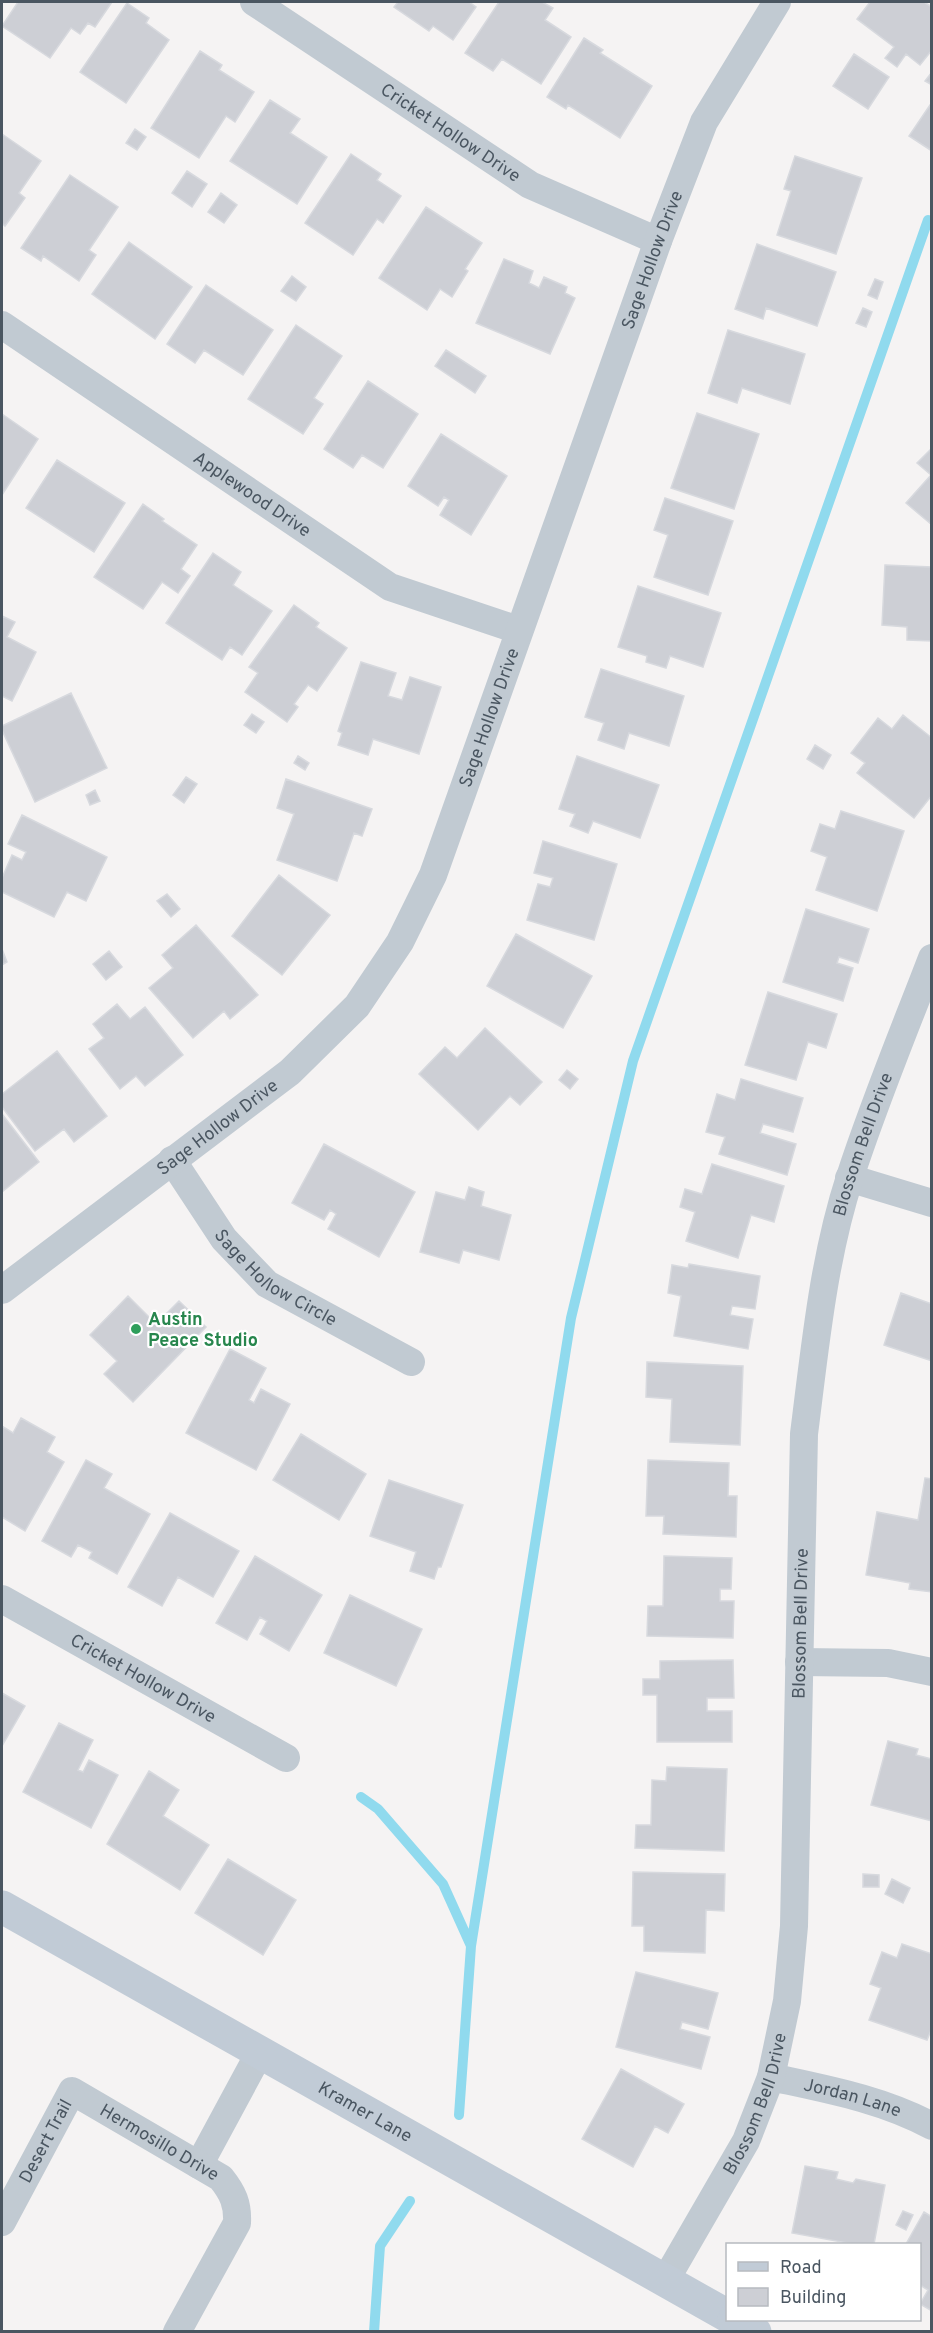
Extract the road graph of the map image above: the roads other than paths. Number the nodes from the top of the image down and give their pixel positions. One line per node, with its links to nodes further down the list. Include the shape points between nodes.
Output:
1 (254, 2): 3 (street, Cricket Hollow Drive, via 530,185)
2 (777, 2): 3 (street, Sage Hollow Drive, via 704,122)
3 (658, 241): 5 (street, Sage Hollow Drive)
4 (2, 325): 5 (street, Applewood Drive, via 390,587)
5 (518, 630): 7 (street, Sage Hollow Drive, via 433,875 400,942 357,1006 290,1072)
6 (932, 958): 8 (street, Blossom Bell Drive)
7 (172, 1160): 10 (street, Sage Hollow Drive); 11 (street, Sage Hollow Circle, via 224,1239 267,1284)
8 (849, 1178): 9 (street); 13 (street, Blossom Bell Drive, via 828,1264 804,1434)
9 (932, 1203)
10 (2, 1290)
11 (411, 1362)
12 (2, 1599): 15 (street, Cricket Hollow Drive)
13 (799, 1662): 14 (street, via 888,1663); 18 (street, Blossom Bell Drive, via 794,1926 787,2001)
14 (932, 1672)
15 (286, 1758)
16 (2, 1907): 17 (street, Kramer Lane)
17 (260, 2052): 21 (street); 23 (street, Kramer Lane)
18 (771, 2077): 20 (street, Jordan Lane, via 849,2093); 23 (street, Blossom Bell Drive, via 746,2141)
19 (72, 2091): 21 (street, Hermosillo Drive); 22 (street, Desert Trail)
20 (932, 2126)
21 (199, 2165): 26 (street, Hermosillo Drive, via 221,2178 231,2190 238,2207 237,2223)
22 (2, 2222)
23 (665, 2281): 24 (street, Kramer Lane)
24 (726, 2315)
25 (738, 2321): 27 (street)
26 (177, 2331)
27 (755, 2331)

